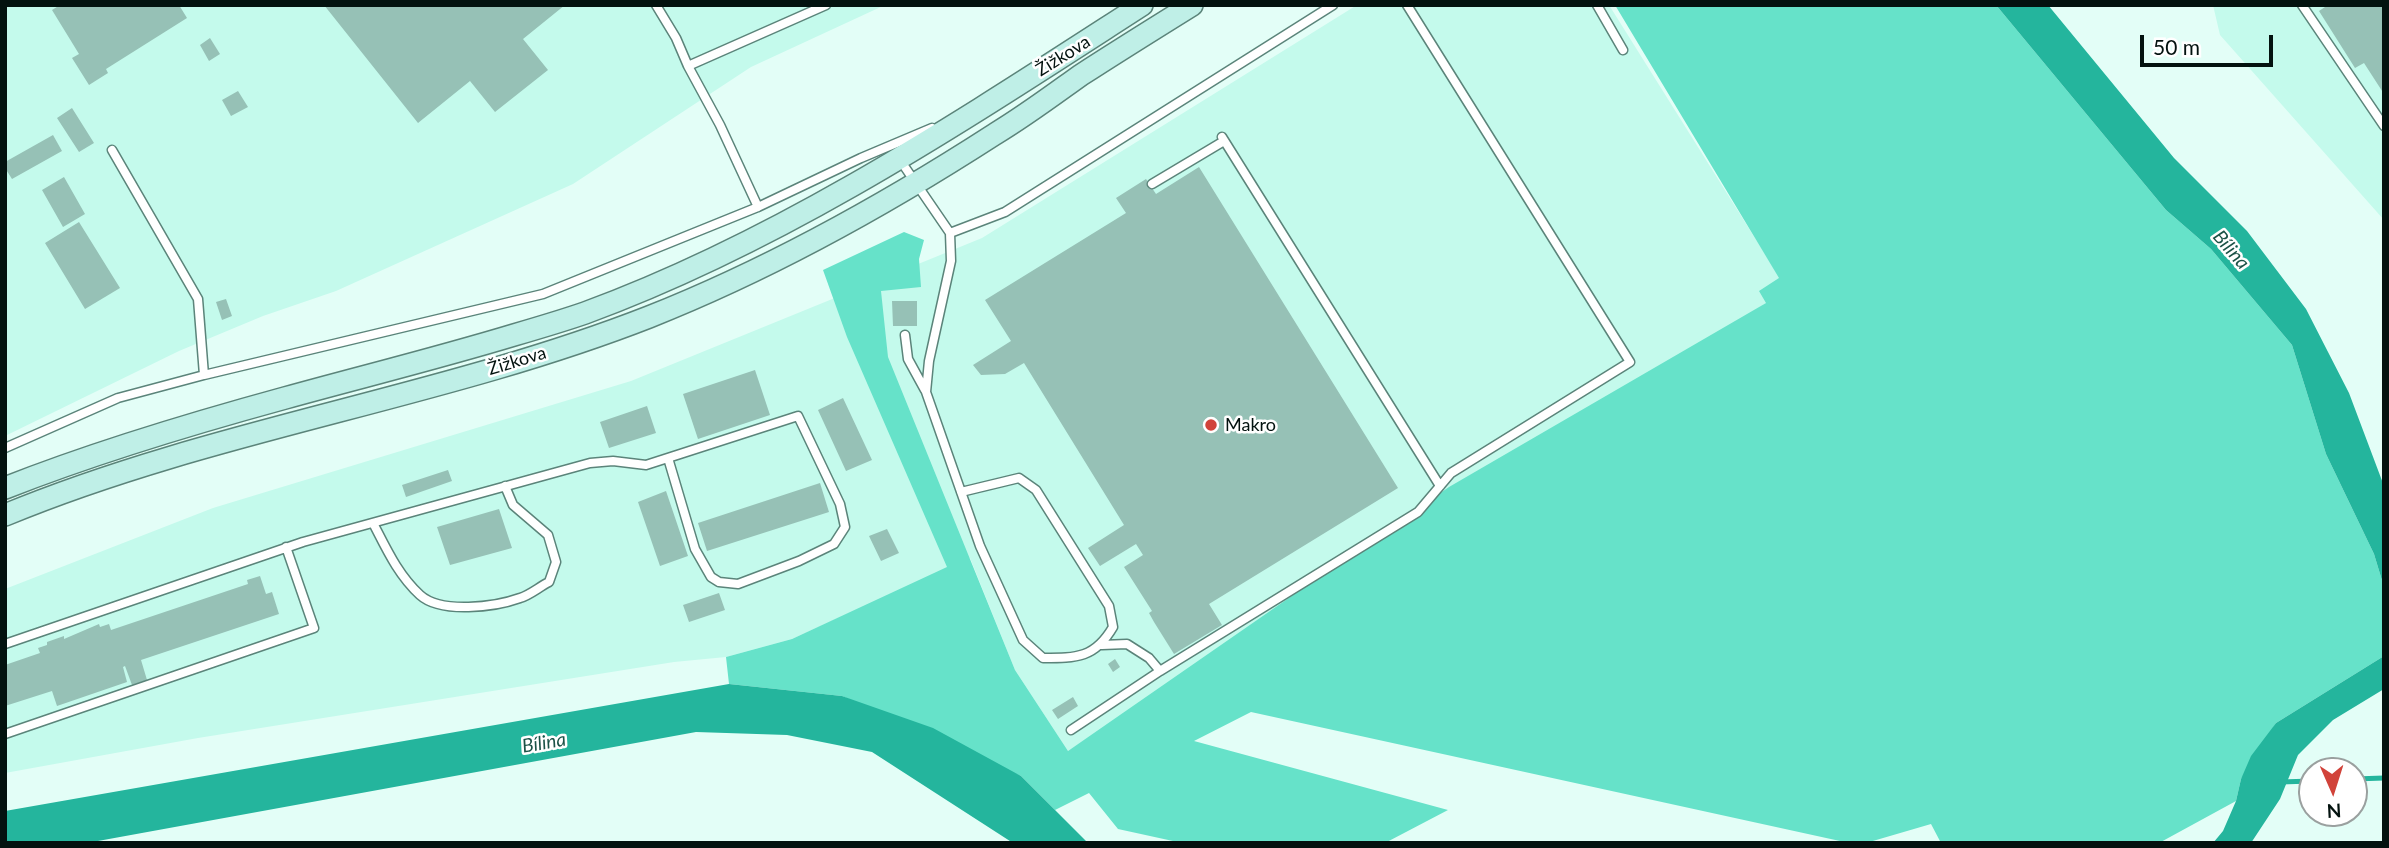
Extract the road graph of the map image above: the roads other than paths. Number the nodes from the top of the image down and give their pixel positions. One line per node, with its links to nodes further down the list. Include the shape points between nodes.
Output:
1 (656, 5): 10 (lane)
2 (826, 5): 10 (lane)
3 (1143, 5): 11 (main road, Žižkova)
4 (1192, 5): 15 (main road, Žižkova)
5 (1333, 5): 18 (lane, via 1005,212)
6 (1407, 5): 25 (lane, via 1630,362 1451,473)
7 (1597, 5): 9 (lane)
8 (2302, 5): 12 (lane)
9 (1623, 50)
10 (688, 66): 17 (lane)
11 (982, 106): 14 (main road, Žižkova); 17 (lane, Žižkova)
12 (2384, 126)
13 (112, 150): 20 (lane, via 198,299)
14 (899, 157): 15 (lane); 26 (main road, Žižkova, via 782,225 581,314 173,429)
15 (916, 183): 18 (lane); 28 (main road, Žižkova, via 797,250 705,293 587,339 440,384 179,453)
16 (1153, 184): 25 (lane, via 1223,139)
17 (758, 207): 20 (lane, Žižkova, via 543,294)
18 (950, 233): 21 (lane, via 951,261)
19 (905, 335): 21 (lane, via 908,359)
20 (204, 375): 22 (lane, Žižkova, via 118,398)
21 (926, 392): 27 (lane)
22 (5, 448)
23 (668, 458): 23 (lane, via 798,416 840,504 845,527 834,544 799,561 738,584 719,582 711,577 695,549); 24 (lane, via 646,465 590,463)
24 (505, 486): 29 (lane); 29 (lane, via 513,505 548,535 556,562 549,582 520,598 486,606 451,607 422,597 399,572)
25 (1440, 486): 33 (lane, via 1418,512)
26 (5, 488)
27 (961, 492): 32 (lane, via 1023,640 1043,658 1074,658); 32 (lane, via 1019,478 1036,490 1108,606 1113,627)
28 (5, 514)
29 (373, 523): 30 (lane)
30 (286, 547): 31 (lane); 35 (lane, via 314,628)
31 (5, 644)
32 (1102, 645): 33 (lane, via 1127,644)
33 (1160, 671): 34 (lane)
34 (1071, 730)
35 (5, 734)

